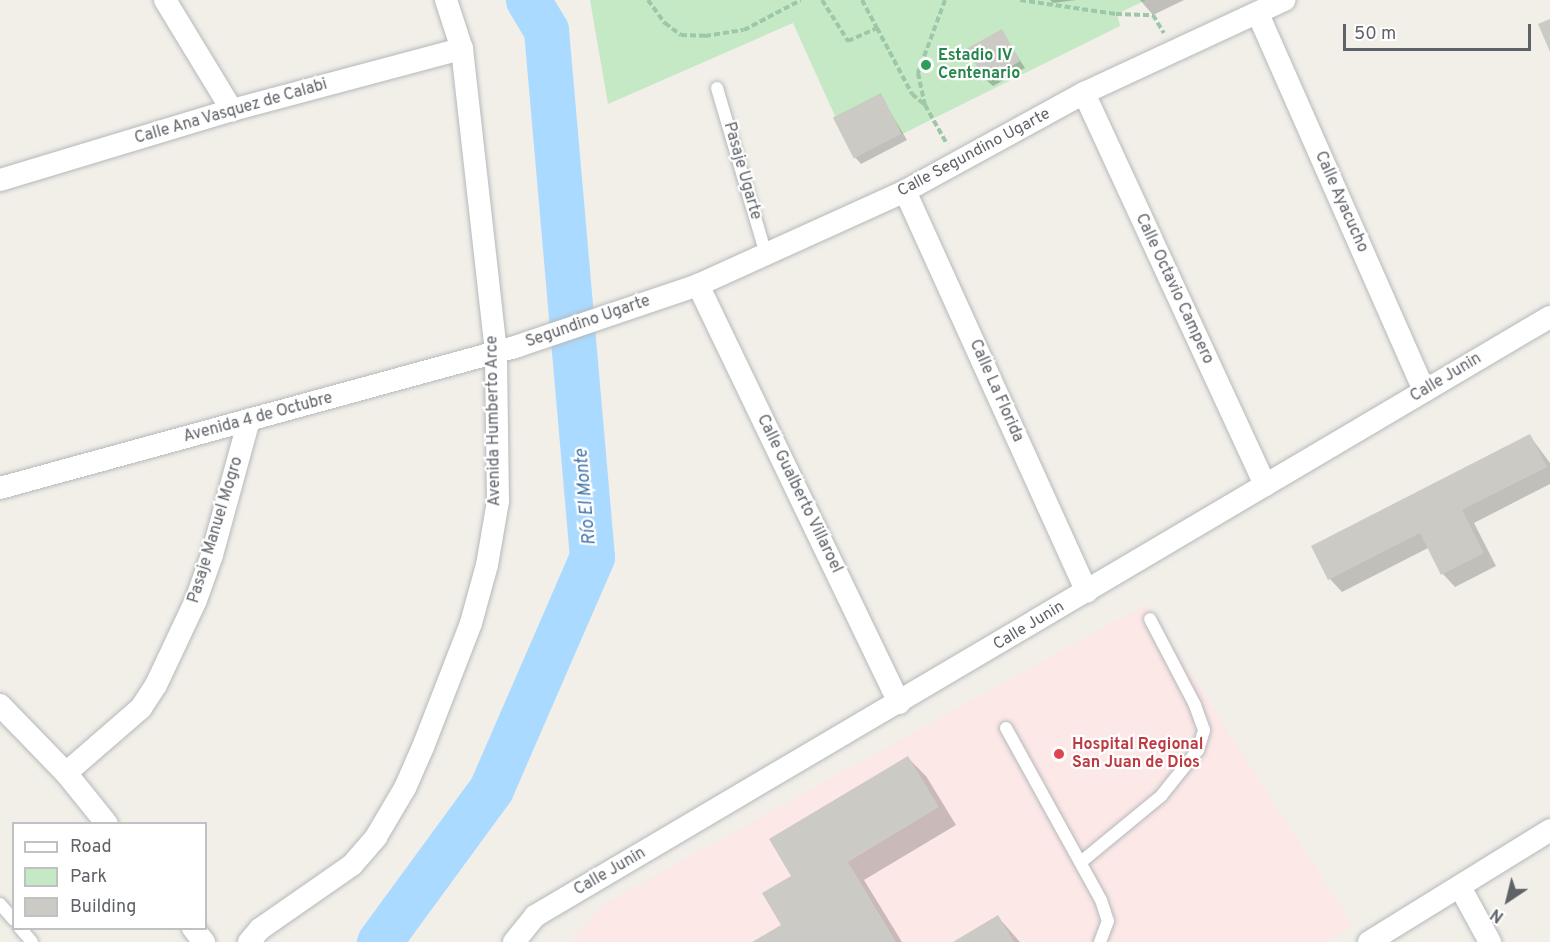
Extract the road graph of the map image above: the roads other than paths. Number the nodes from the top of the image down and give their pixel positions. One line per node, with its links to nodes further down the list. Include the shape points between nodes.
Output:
1 (165, 0): 8 (street)
2 (446, 0): 5 (street, Avenida Humberto Arce)
3 (1284, 0): 4 (street, Calle Segundino Ugarte)
4 (1258, 14): 7 (street, Calle Segundino Ugarte); 16 (street, Calle Ayacucho)
5 (462, 49): 8 (street, Calle Ana Vasquez de Calabi); 15 (street, Avenida Humberto Arce)
6 (717, 88): 11 (lane, Pasaje Ugarte)
7 (1084, 93): 10 (street, Calle Segundino Ugarte); 18 (street, Calle Octavio Campero)
8 (232, 110): 9 (street, Calle Ana Vasquez de Calabi)
9 (0, 180)
10 (905, 191): 11 (street, Calle Segundino Ugarte); 20 (street, Calle La Florida)
11 (766, 254): 12 (street, Calle Segundino Ugarte)
12 (698, 285): 13 (street, Calle Segundino Ugarte); 22 (street, Calle Gualberto Villaroel)
13 (660, 298): 15 (street, Segundino Ugarte)
14 (1550, 316): 16 (street, Calle Junin)
15 (506, 349): 17 (street, Avenida 4 de Octubre); 36 (street, Avenida Humberto Arce, via 498,501 487,565 471,623 423,747 393,807 352,865 260,929)
16 (1424, 391): 18 (street, Calle Junin)
17 (249, 420): 19 (street, Avenida 4 de Octubre); 25 (street, Pasaje Manuel Mogro, via 212,555 196,600 156,685 141,708)
18 (1265, 485): 20 (street, Calle Junin)
19 (0, 488)
20 (1087, 592): 22 (street, Calle Junin)
21 (1150, 619): 28 (lane, via 1196,705 1204,730 1198,750 1161,796)
22 (899, 704): 37 (street, Calle Junin, via 535,916)
23 (0, 705): 25 (street)
24 (1006, 728): 28 (lane)
25 (66, 773): 26 (street)
26 (105, 822)
27 (1550, 830): 29 (street)
28 (1082, 862): 38 (lane, via 1108,921)
29 (1460, 887): 39 (street); 40 (street)
30 (0, 904): 31 (lane)
31 (12, 918)
32 (22, 930): 34 (lane)
33 (195, 930): 35 (street)
34 (32, 942)
35 (204, 942)
36 (249, 942)
37 (514, 942)
38 (1100, 942)
39 (1369, 942)
40 (1490, 942)

